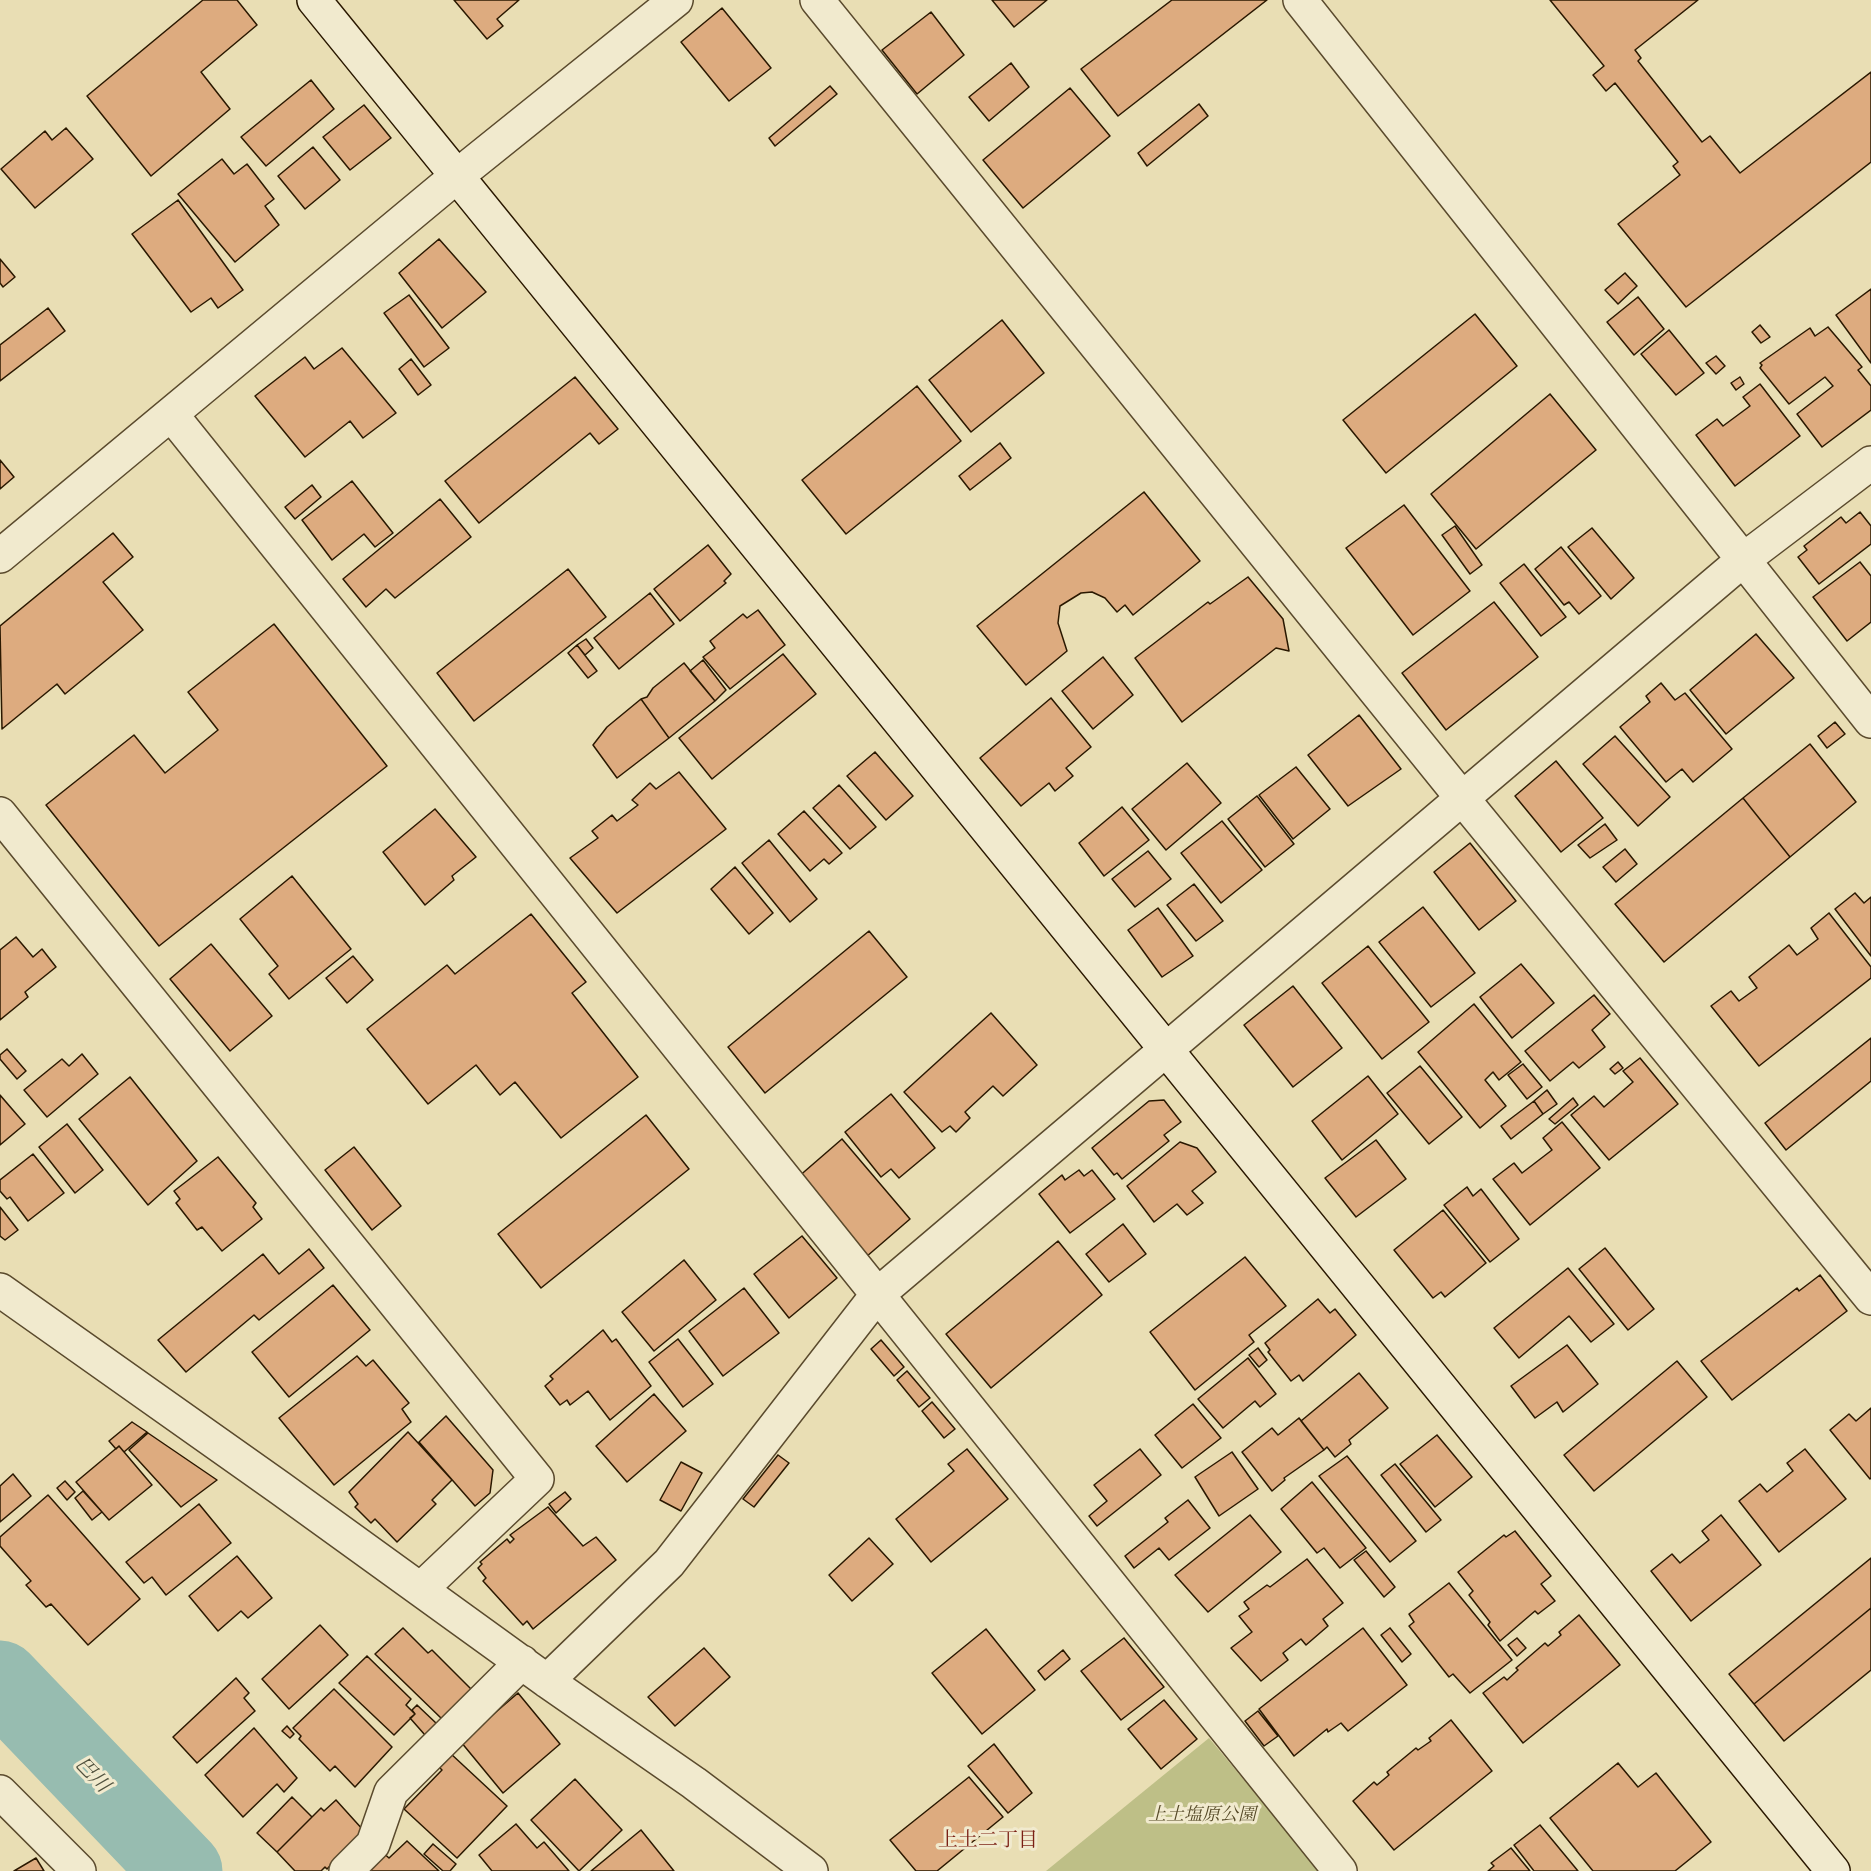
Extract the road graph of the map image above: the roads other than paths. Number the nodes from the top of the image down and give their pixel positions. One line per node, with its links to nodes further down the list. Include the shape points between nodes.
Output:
1 (314, 0): 5 (street)
2 (675, 0): 5 (street)
3 (817, 0): 11 (street)
4 (1300, 0): 9 (street)
5 (457, 176): 6 (street); 13 (street)
6 (171, 414): 8 (street); 15 (street)
7 (1871, 463): 9 (street)
8 (0, 556)
9 (1743, 560): 10 (street); 11 (street)
10 (1871, 722)
11 (1462, 798): 13 (street); 16 (street)
12 (0, 814): 17 (street, via 537,1479)
13 (1165, 1048): 15 (street); 24 (street)
14 (0, 1290): 17 (street)
15 (877, 1295): 18 (street, via 669,1563); 23 (street)
16 (1871, 1298)
17 (421, 1589): 18 (street)
18 (534, 1672): 21 (street, via 391,1792 373,1844); 22 (street, via 694,1783)
19 (0, 1792): 20 (street)
20 (79, 1871)
21 (346, 1871)
22 (811, 1871)
23 (1340, 1871)
24 (1833, 1871)

